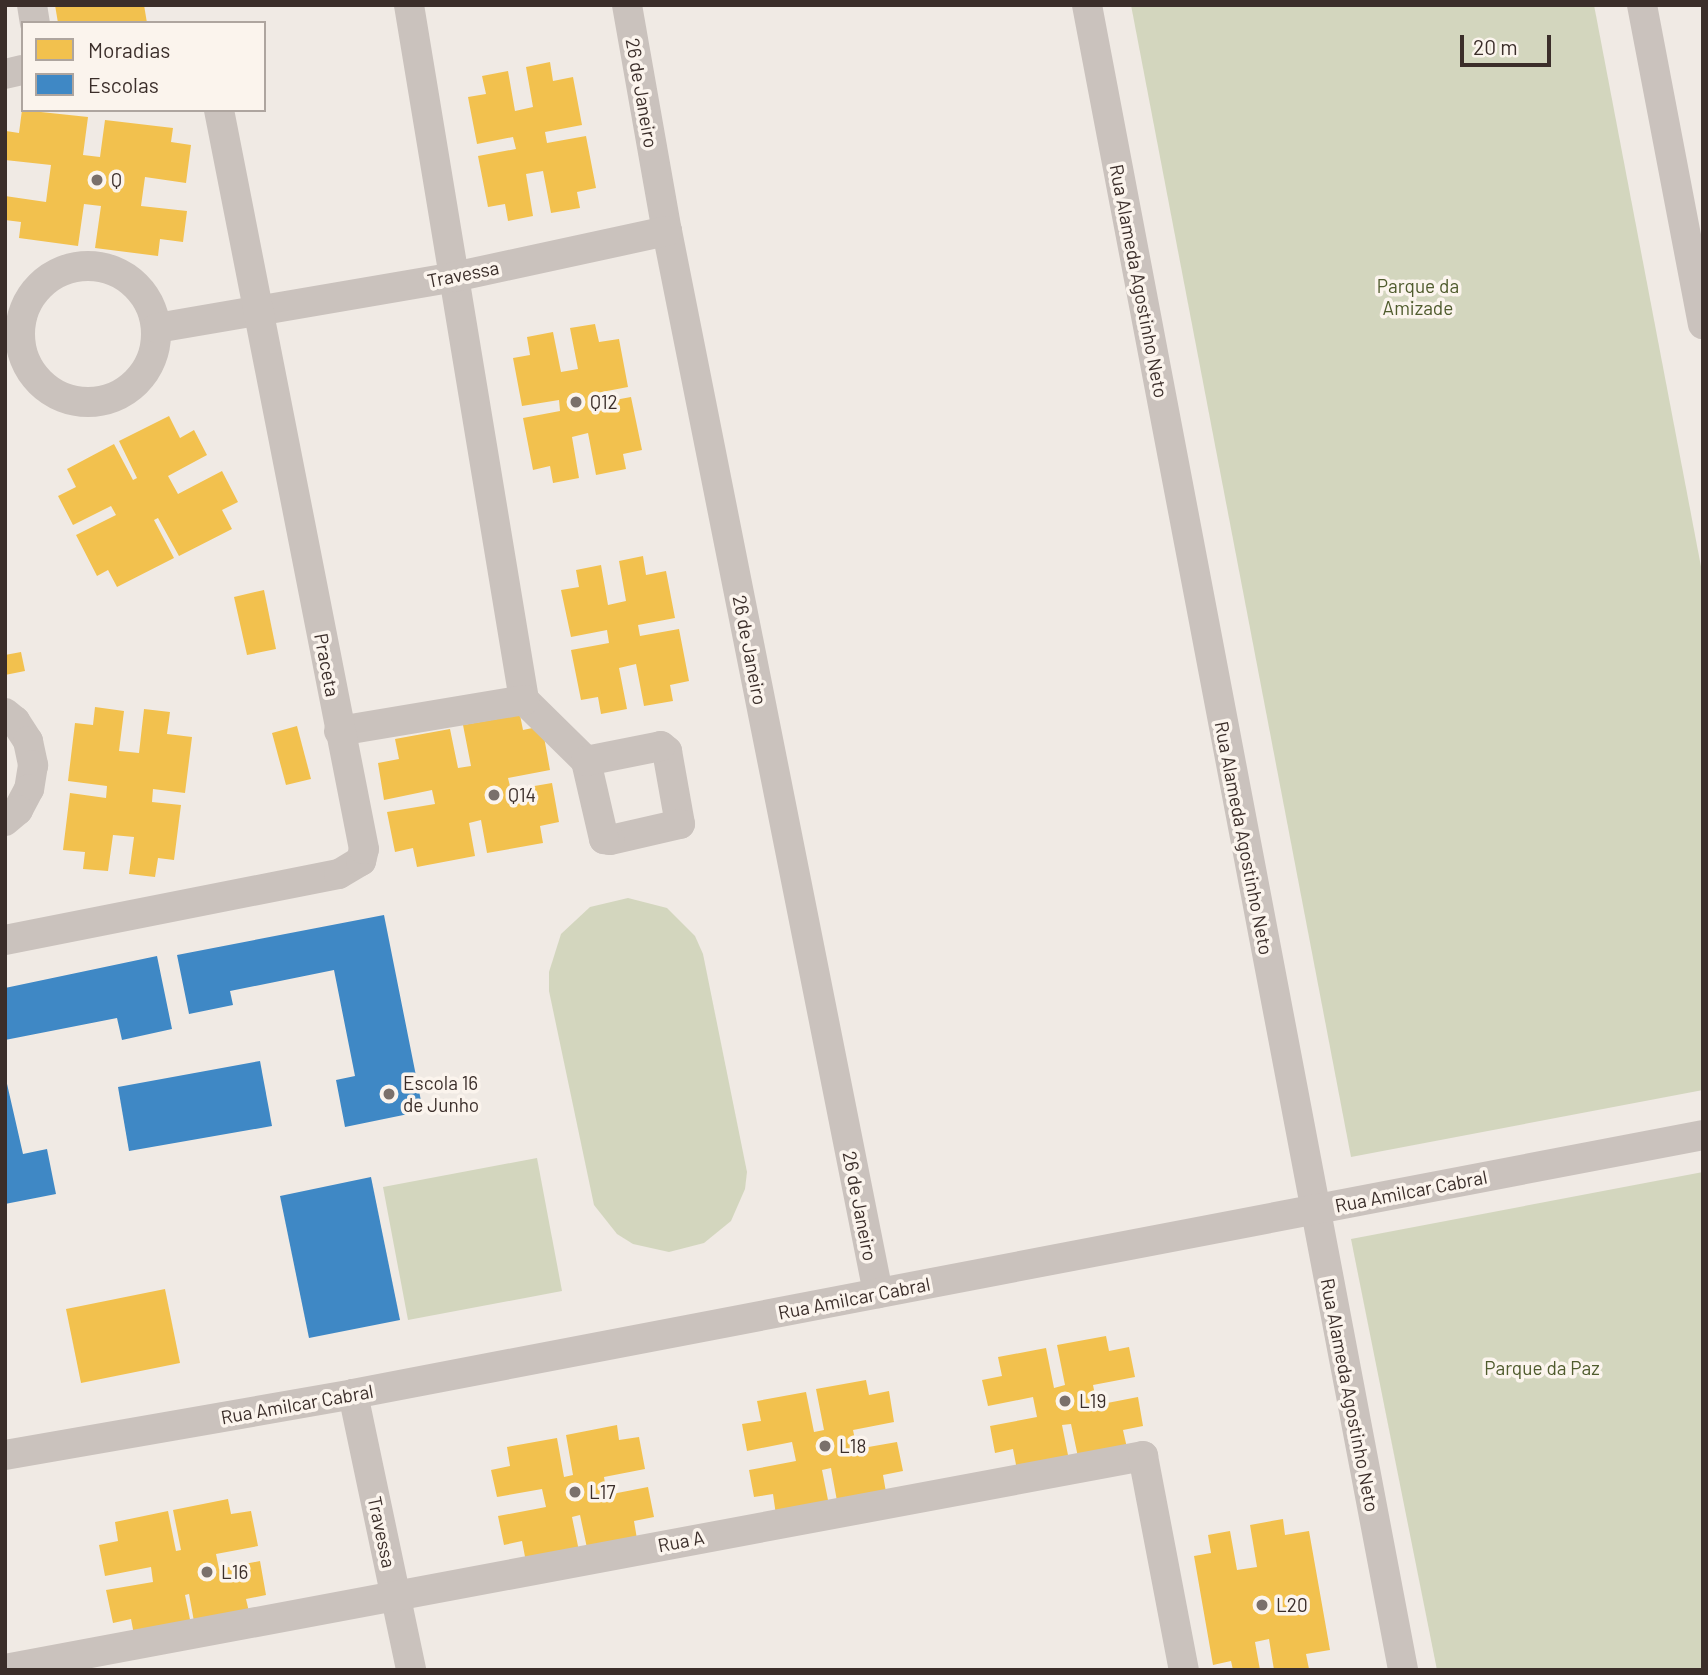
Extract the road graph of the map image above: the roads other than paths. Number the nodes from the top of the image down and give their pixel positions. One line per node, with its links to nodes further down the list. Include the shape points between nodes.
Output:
1 (409, 5): 7 (street)
2 (627, 5): 6 (street, 26 de Janeiro)
3 (1087, 5): 18 (street, Rua Alameda Agostinho Neto)
4 (1642, 5): 9 (street)
5 (219, 112): 8 (street, Praceta)
6 (667, 231): 7 (street, Travessa); 19 (street, 26 de Janeiro)
7 (454, 277): 8 (street, Travessa); 11 (street)
8 (258, 311): 10 (street, Travessa); 13 (street, Praceta)
9 (1703, 324)
10 (157, 328): 10 (street, via 150,305 126,277 104,267 74,267 51,276 29,299 21,321 21,348 30,370 48,390 70,400 95,402 118,396 142,376 153,356)
11 (524, 700): 13 (street); 14 (street)
12 (5, 713): 15 (street, via 28,741 33,765 29,789 18,810)
13 (339, 731): 16 (street, Praceta, via 364,849 361,861 352,869)
14 (586, 761)
15 (5, 821)
16 (5, 940)
17 (1703, 1135): 18 (street, Rua Amilcar Cabral)
18 (1315, 1209): 19 (street, Rua Amilcar Cabral); 26 (street, Rua Alameda Agostinho Neto)
19 (878, 1293): 20 (street, Rua Amilcar Cabral)
20 (353, 1394): 21 (street, Rua Amilcar Cabral); 22 (street, Travessa)
21 (5, 1455)
22 (396, 1597): 23 (street, Rua A); 24 (street, Travessa); 25 (street, Rua A, via 1143,1456)
23 (5, 1669)
24 (411, 1670)
25 (1184, 1670)
26 (1403, 1670)

